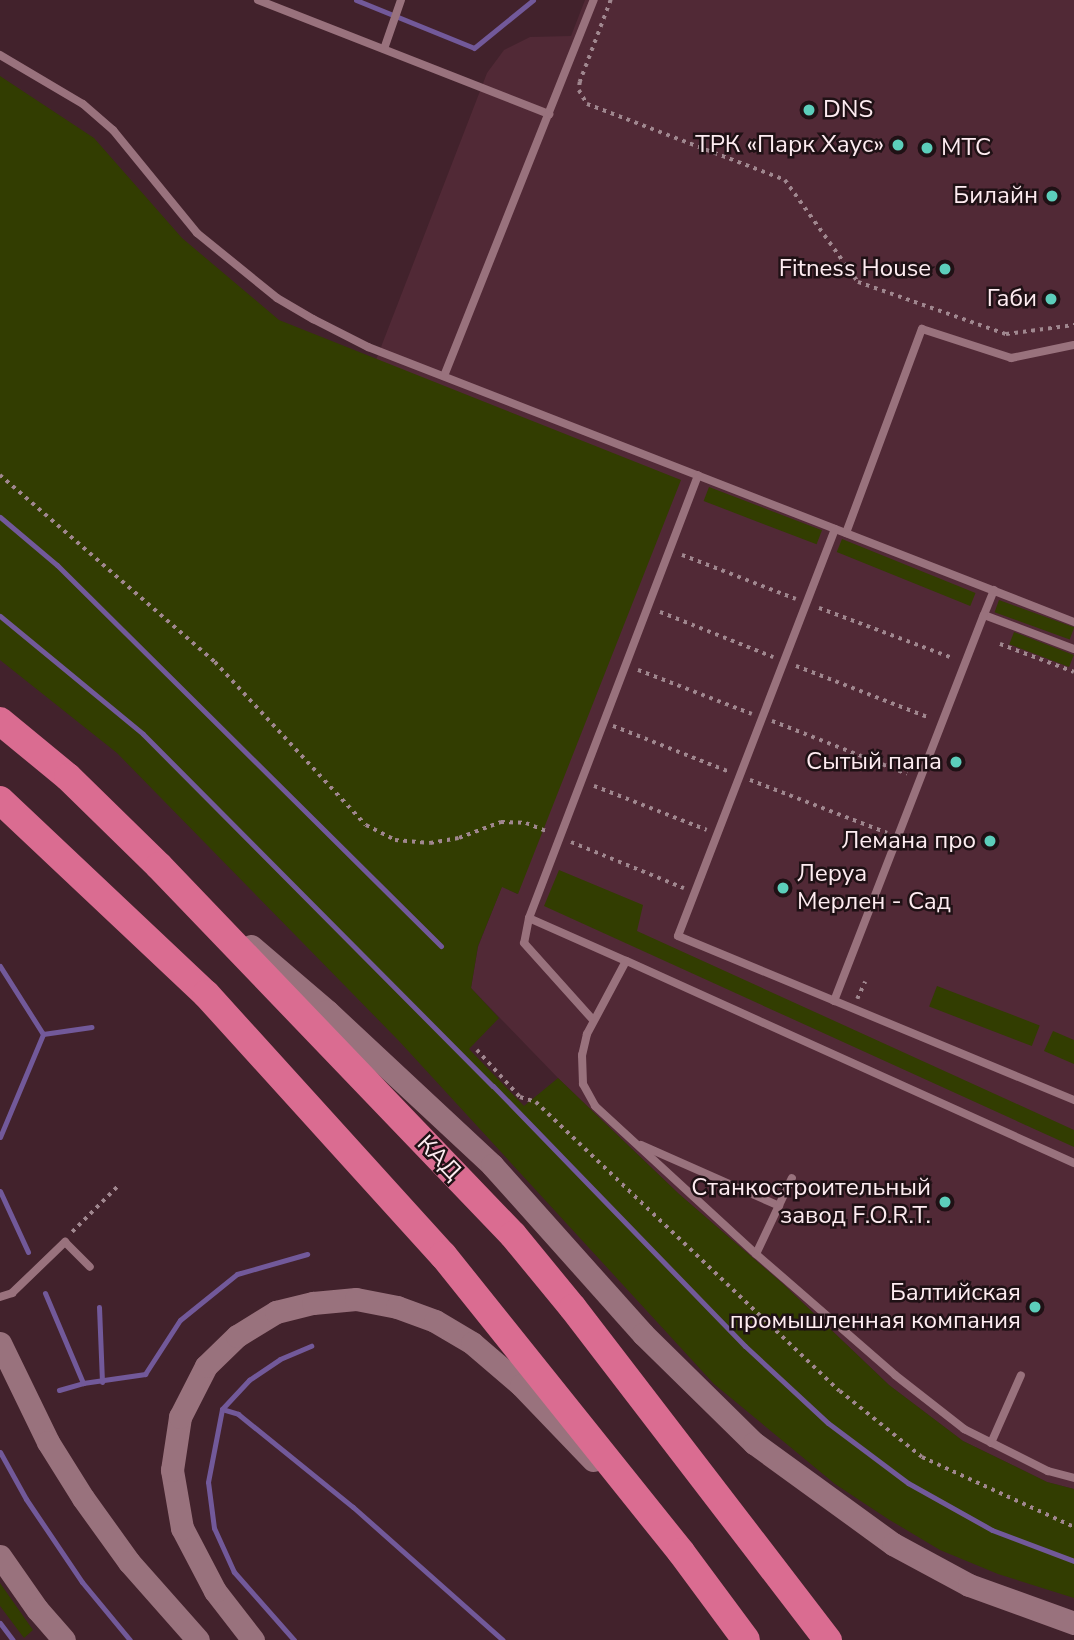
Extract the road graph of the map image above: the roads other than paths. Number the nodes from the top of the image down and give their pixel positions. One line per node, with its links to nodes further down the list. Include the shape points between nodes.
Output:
1 (258, 0): 4 (lane)
2 (401, 0): 4 (lane)
3 (594, 0): 6 (lane)
4 (384, 50): 6 (lane)
5 (0, 55): 8 (lane, via 83,104 113,130 197,233 277,298 368,347)
6 (549, 114): 8 (lane)
7 (1074, 345): 11 (lane, via 1011,358 922,329)
8 (444, 376): 9 (lane)
9 (698, 475): 10 (lane); 19 (lane)
10 (835, 528): 11 (lane); 21 (lane, via 678,936)
11 (846, 533): 12 (lane)
12 (994, 590): 13 (lane); 14 (lane)
13 (984, 615): 15 (lane); 21 (lane)
14 (1074, 622)
15 (1074, 649)
16 (0, 721): 18 (highway, КАД, via 68,777)
17 (0, 800): 35 (highway, via 206,994 443,1255)
18 (159, 866): 37 (main road, via 327,1011 492,1165 643,1334 785,1469 893,1544 969,1585); 42 (highway, КАД, via 513,1235)
19 (529, 918): 20 (lane); 22 (lane, via 524,943)
20 (626, 961): 22 (lane); 25 (lane)
21 (834, 1001): 23 (lane)
22 (593, 1020): 24 (lane, via 582,1055 583,1084 595,1106)
23 (1074, 1100)
24 (633, 1142): 27 (lane); 28 (lane)
25 (1074, 1164)
26 (792, 1178): 27 (lane)
27 (779, 1206): 28 (lane)
28 (756, 1254): 33 (lane, via 895,1375 964,1429)
29 (90, 1267): 30 (lane, via 65,1242 12,1293)
30 (0, 1297)
31 (0, 1343): 39 (main road, via 48,1442 83,1497 129,1562)
32 (1021, 1375): 33 (lane)
33 (991, 1443): 34 (lane, via 1048,1471)
34 (1074, 1478)
35 (681, 1552): 40 (main road, via 520,1385 472,1343 435,1321 397,1307 356,1299 313,1303 276,1312 237,1336 206,1366 180,1417 172,1470 182,1528 215,1591); 41 (highway)
36 (0, 1556): 38 (main road)
37 (1074, 1623)
38 (64, 1640)
39 (198, 1640)
40 (253, 1640)
41 (746, 1640)
42 (828, 1640)

